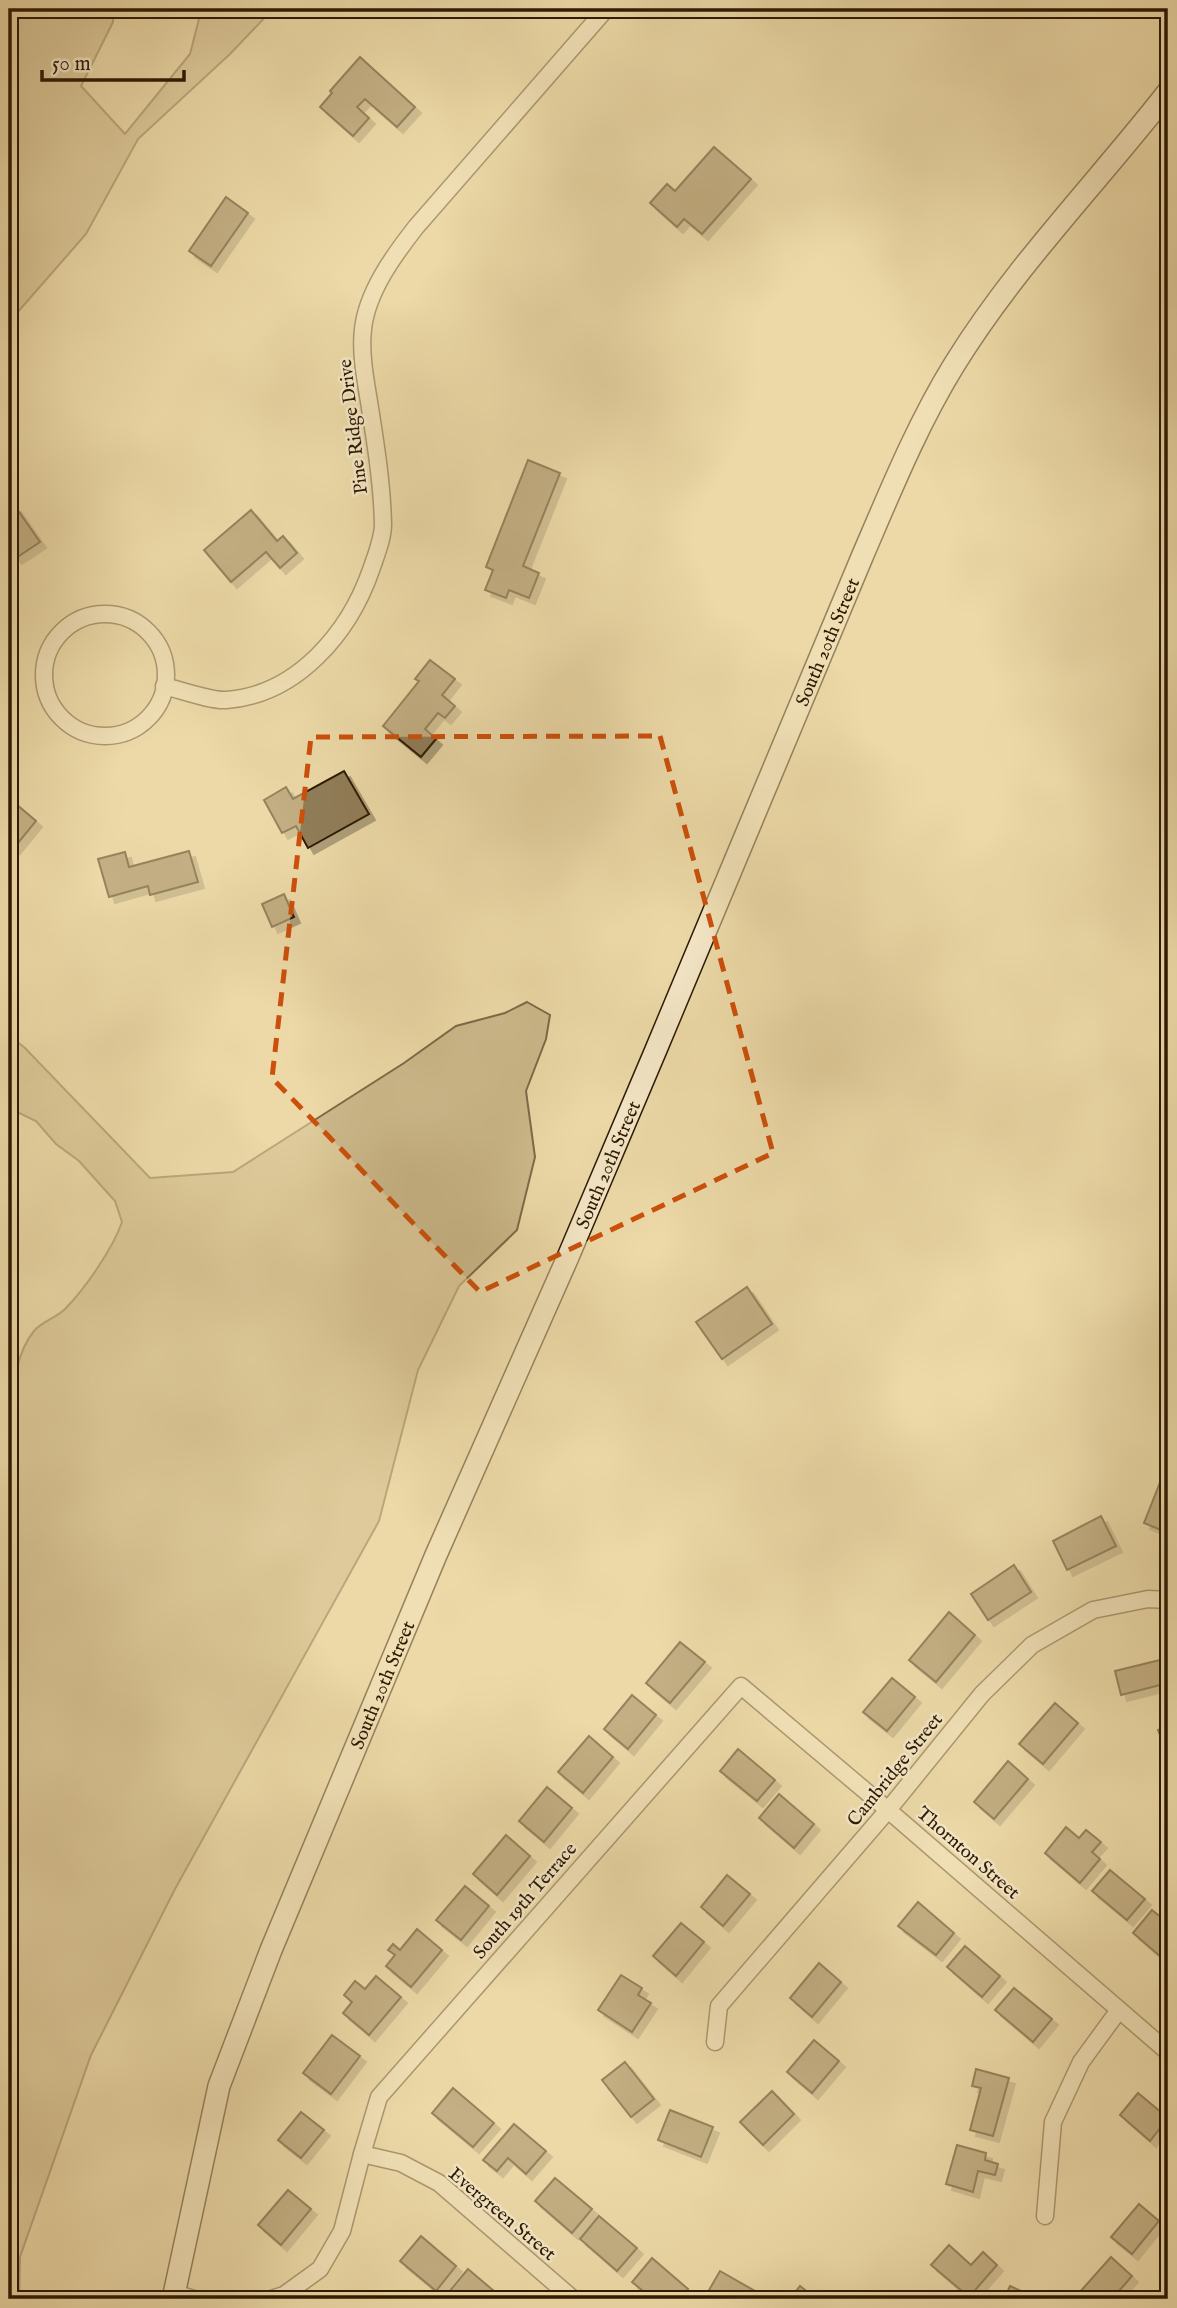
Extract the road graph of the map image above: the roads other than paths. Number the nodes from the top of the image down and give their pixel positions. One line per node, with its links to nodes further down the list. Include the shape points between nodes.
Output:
1 (606, 9): 3 (street, Pine Ridge Drive, via 416,227 377,285 363,328 383,527 353,612 331,643 301,671 270,690 225,700)
2 (1168, 92): 12 (main road, South 20th Street, via 1032,254 954,365 912,443 271,1950 219,2086)
3 (164, 687): 3 (street, via 153,712 140,725 114,735 86,733 69,725 47,695 46,659 59,636 79,620 114,615 146,630 157,644 164,660)
4 (1168, 1600): 6 (street, Cambridge Street, via 1148,1599 1093,1610 1032,1645 982,1694)
5 (741, 1686): 6 (street, Thornton Street); 10 (street, South 19th Terrace, via 379,2097)
6 (888, 1810): 7 (street, Thornton Street); 8 (street, Cambridge Street, via 719,2006)
7 (1119, 2010): 9 (street, Thornton Street); 11 (street, via 1081,2062 1053,2122)
8 (715, 2042)
9 (1168, 2052)
10 (362, 2154): 13 (street, Evergreen Street, via 401,2163 439,2183); 14 (street, South 19th Terrace, via 342,2231 320,2269)
11 (1045, 2216)
12 (180, 2297)
13 (570, 2298)
14 (271, 2299)

